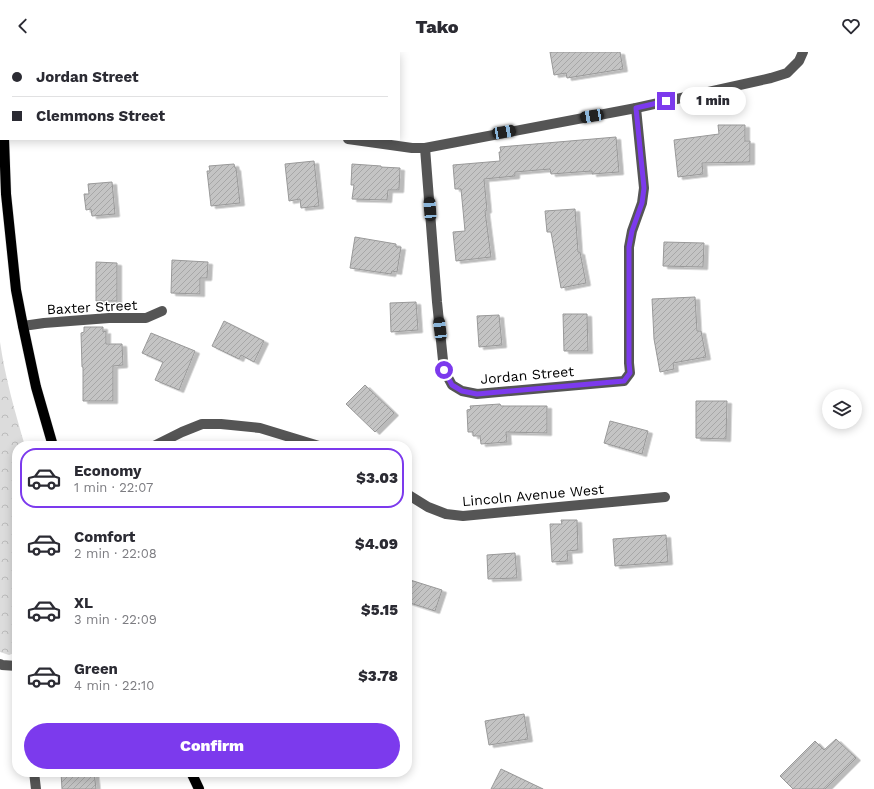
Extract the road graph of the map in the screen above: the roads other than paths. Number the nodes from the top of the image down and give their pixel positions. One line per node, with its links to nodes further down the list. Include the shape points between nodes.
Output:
1 (803, 52): 2 (street, via 799,61 787,72 771,78)
2 (636, 108): 5 (street); 5 (street, Jordan Street, via 644,188 629,247 630,373 624,381 477,394 462,391 452,385 444,370)
3 (4, 140): 7 (main road, via 6,194 16,290)
4 (355, 140): 5 (street)
5 (425, 148)
6 (162, 311): 7 (street, Baxter Street, via 146,318 109,318)
7 (23, 326): 8 (main road, via 36,387)
8 (52, 441)
9 (165, 441): 10 (street, via 202,424 260,428)
10 (303, 441)
11 (412, 497): 12 (street, Lincoln Avenue West, via 446,514 463,516)
12 (665, 497)
13 (0, 664): 14 (street)
14 (12, 666)
15 (35, 777): 17 (street)
16 (193, 777): 18 (main road)
17 (36, 789)
18 (199, 789)

